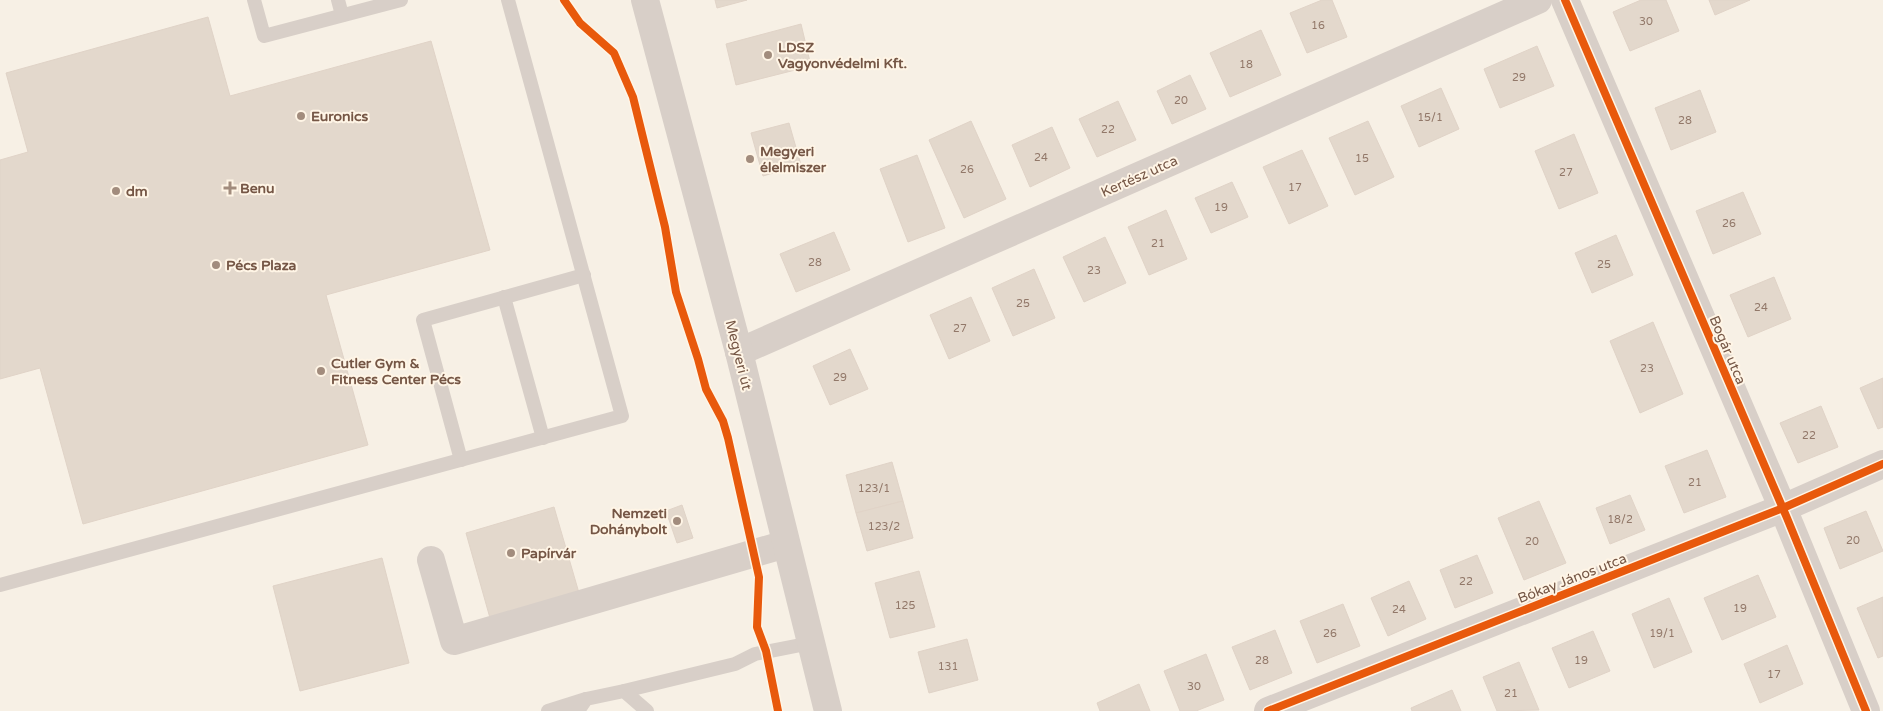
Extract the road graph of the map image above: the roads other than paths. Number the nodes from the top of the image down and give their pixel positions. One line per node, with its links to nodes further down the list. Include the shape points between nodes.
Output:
1 (254, 0): 8 (lane, via 264,36)
2 (338, 0): 8 (lane)
3 (401, 0): 8 (lane)
4 (508, 0): 9 (lane)
5 (645, 0): 11 (street, Megyeri út)
6 (1538, 0): 11 (street, Kertész utca)
7 (1565, 0): 15 (street, Bogár utca)
8 (342, 15)
9 (584, 275): 10 (lane); 12 (lane, via 622,416)
10 (504, 297): 12 (lane); 13 (lane, via 423,320)
11 (739, 352): 16 (street, Megyeri út)
12 (543, 438): 13 (lane)
13 (461, 460): 18 (lane)
14 (1883, 464): 15 (street, Bókay János utca)
15 (1783, 508): 26 (street, Bókay János utca); 27 (street, Bogár utca)
16 (786, 544): 17 (street, via 454,641); 19 (street, Megyeri út)
17 (431, 560)
18 (0, 585)
19 (812, 643): 20 (lane, via 755,654 734,664); 25 (street, Megyeri út)
20 (624, 691): 21 (lane); 24 (lane)
21 (586, 699): 22 (lane); 23 (lane)
22 (548, 711)
23 (578, 711)
24 (647, 711)
25 (828, 711)
26 (1268, 711)
27 (1866, 711)

